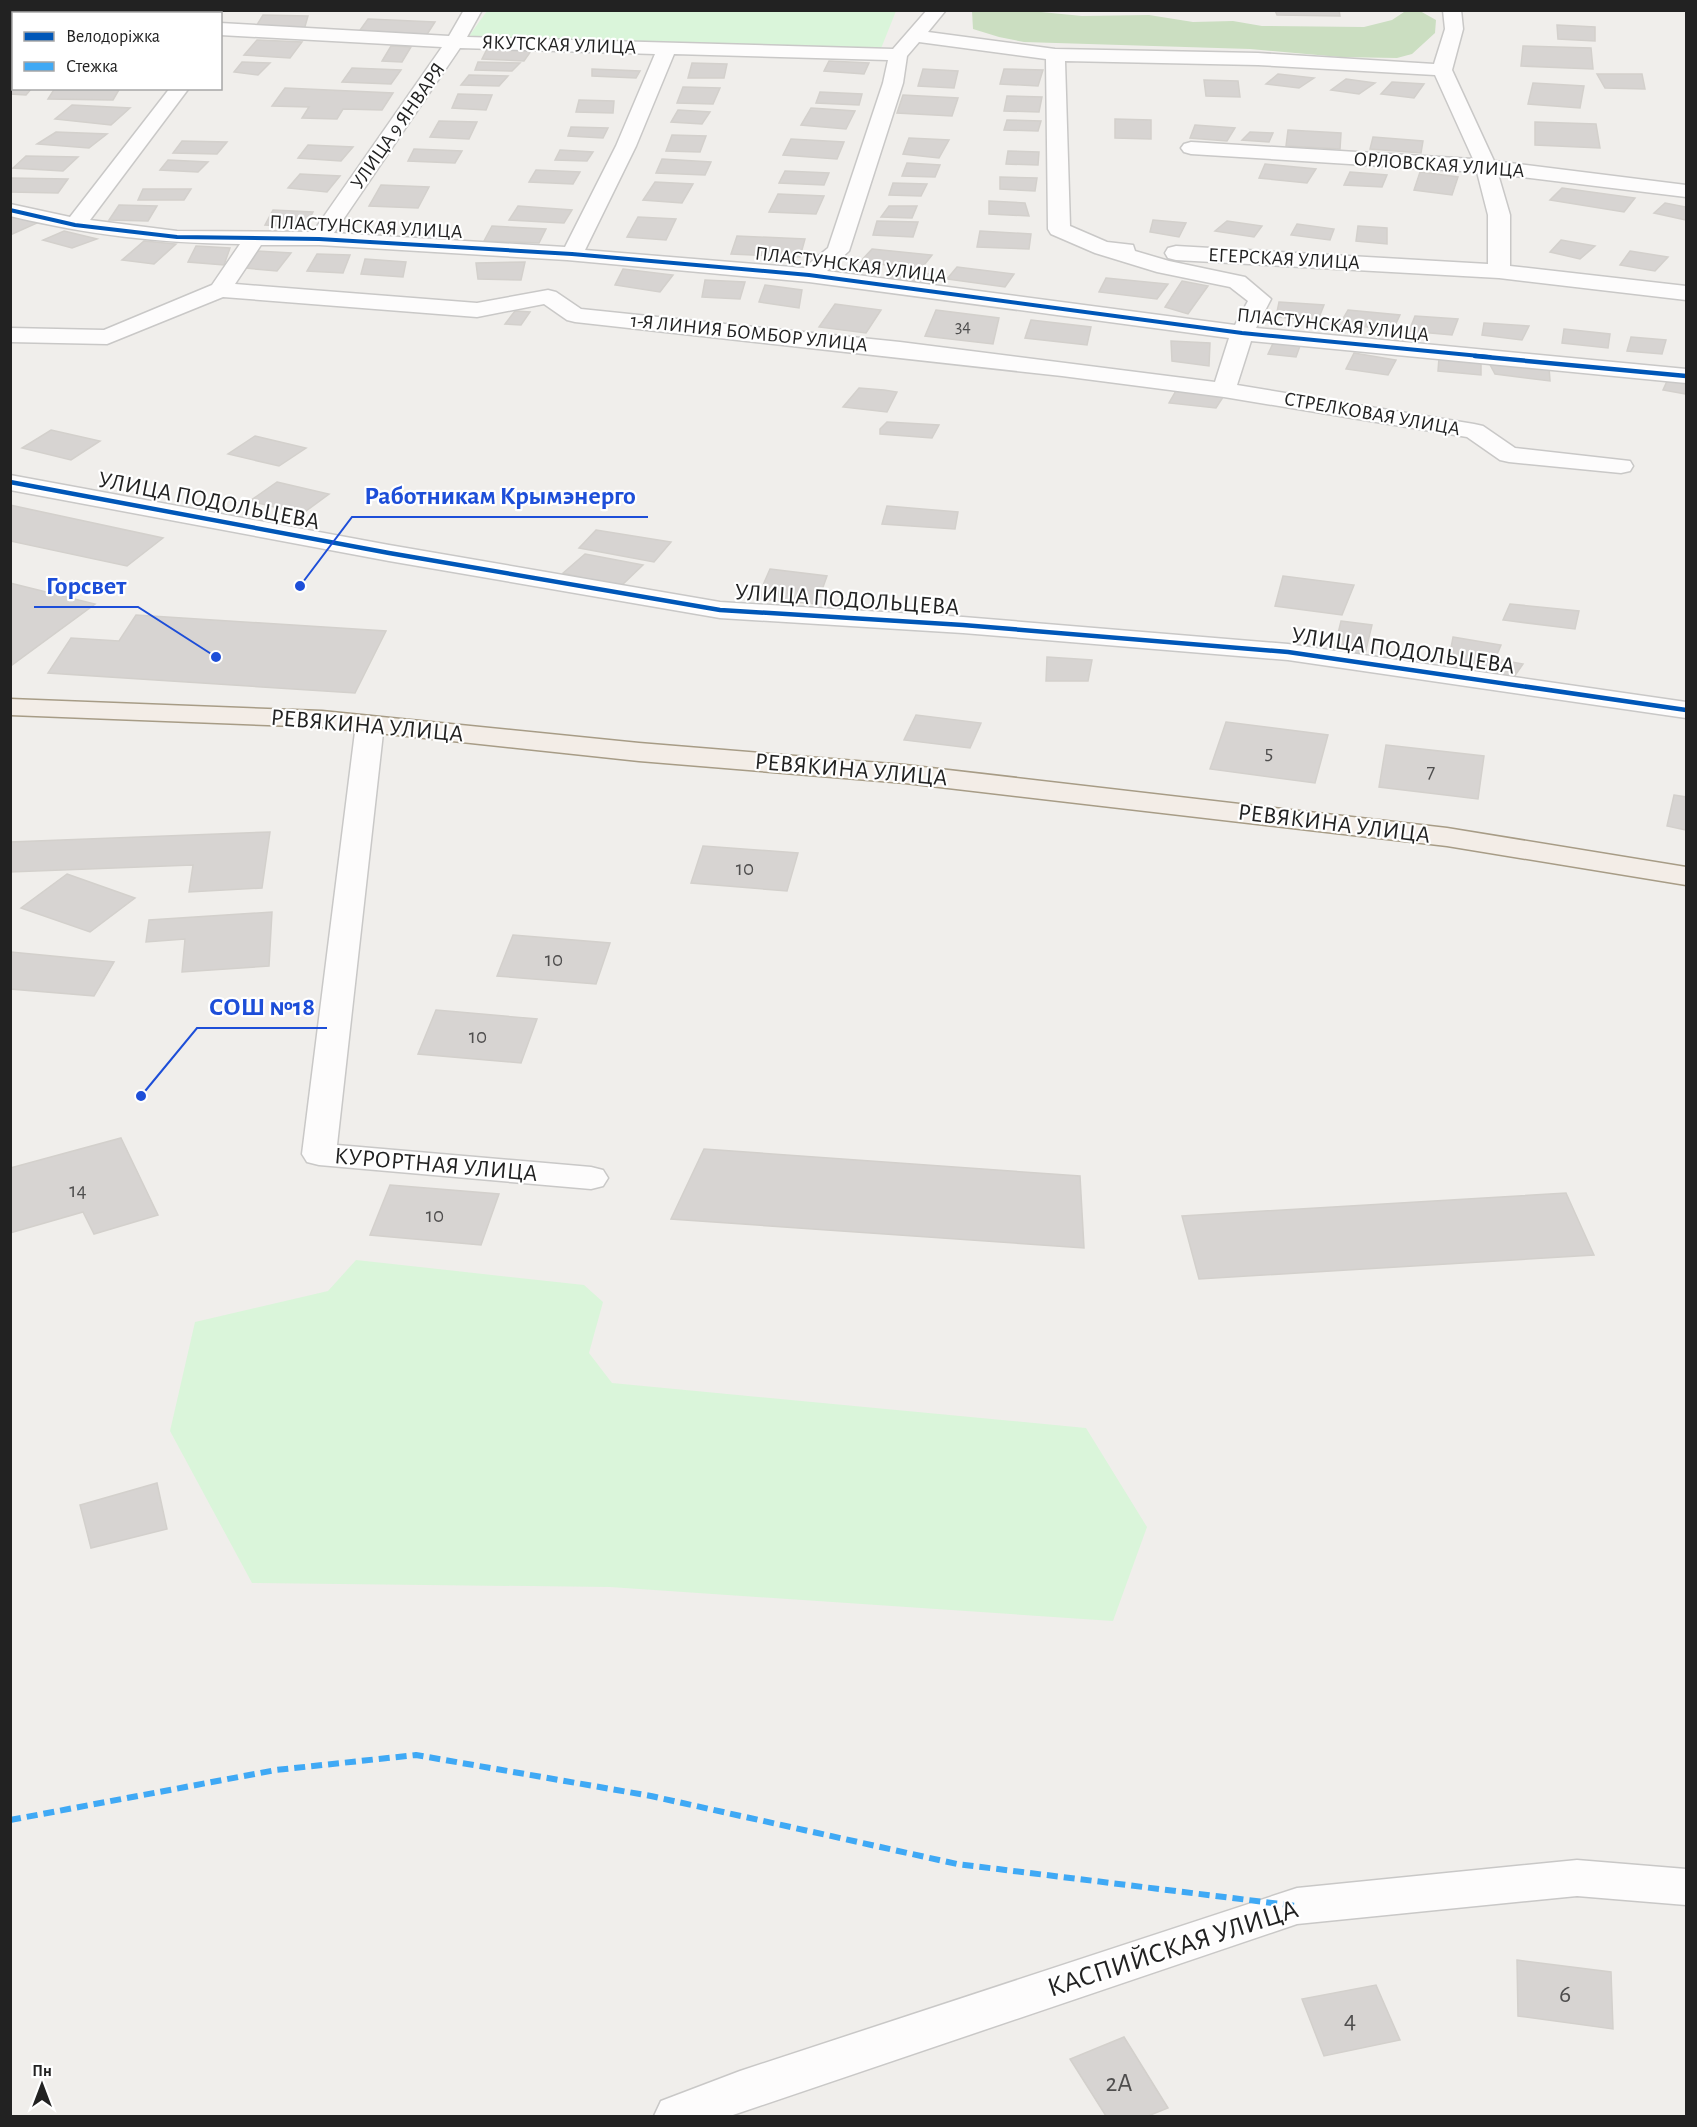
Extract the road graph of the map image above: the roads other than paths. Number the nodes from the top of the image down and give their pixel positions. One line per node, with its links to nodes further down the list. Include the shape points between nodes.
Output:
1 (243, 10): 5 (street)
2 (473, 10): 7 (street, УЛИЦА 9 ЯНВАРЯ)
3 (937, 10): 6 (street)
4 (1452, 10): 11 (street, via 1454,28)
5 (223, 31): 7 (street, ЯКУТСКАЯ УЛИЦА)
6 (915, 36): 9 (street); 10 (street)
7 (455, 42): 8 (street, ЯКУТСКАЯ УЛИЦА); 19 (street, УЛИЦА 9 ЯНВАРЯ)
8 (668, 48): 9 (street, ЯКУТСКАЯ УЛИЦА); 21 (street, via 626,146)
9 (898, 55): 23 (street, via 893,83 838,251)
10 (1055, 55): 11 (street, via 1258,59); 20 (street, ЕГЕРСКАЯ УЛИЦА, via 1059,229)
11 (1442, 70): 14 (street)
12 (178, 90): 17 (street)
13 (1191, 148): 14 (street, ОРЛОВСКАЯ УЛИЦА)
14 (1486, 166): 15 (street, ОРЛОВСКАЯ УЛИЦА); 22 (street, via 1499,215)
15 (1686, 191)
16 (10, 210): 17 (street, ПЛАСТУНСКАЯ УЛИЦА)
17 (75, 225): 18 (street, ПЛАСТУНСКАЯ УЛИЦА, via 177,237)
18 (255, 238): 19 (street, ПЛАСТУНСКАЯ УЛИЦА); 24 (street)
19 (320, 239): 21 (street, ПЛАСТУНСКАЯ УЛИЦА)
20 (1103, 248): 22 (street, ЕГЕРСКАЯ УЛИЦА); 26 (street, via 1165,267 1237,282 1260,299)
21 (572, 254): 23 (street, ПЛАСТУНСКАЯ УЛИЦА)
22 (1499, 271): 25 (street, ЕГЕРСКАЯ УЛИЦА)
23 (809, 274): 26 (street, ПЛАСТУНСКАЯ УЛИЦА)
24 (220, 290): 27 (street, via 107,338); 29 (street, 1-Я ЛИНИЯ БОМБОР УЛИЦА, via 477,310 548,297 575,315 812,338)
25 (1686, 293)
26 (1242, 333): 28 (street, ПЛАСТУНСКАЯ УЛИЦА); 29 (street)
27 (10, 335)
28 (1686, 376)
29 (1224, 390): 30 (street, СТРЕЛКОВАЯ УЛИЦА, via 1474,431 1509,455)
30 (1621, 465)
31 (10, 482): 33 (street, УЛИЦА ПОДОЛЬЦЕВА, via 720,610 1288,652)
32 (10, 706): 34 (main road, РЕВЯКИНА УЛИЦА)
33 (1686, 710)
34 (370, 724): 35 (main road, РЕВЯКИНА УЛИЦА, via 952,779 1447,837); 36 (street, КУРОРТНАЯ УЛИЦА, via 318,1154)
35 (1686, 876)
36 (591, 1178)
37 (1686, 1887): 38 (street, КАСПИЙСКАЯ УЛИЦА, via 1577,1878 1297,1906 740,2091)
38 (678, 2116)

